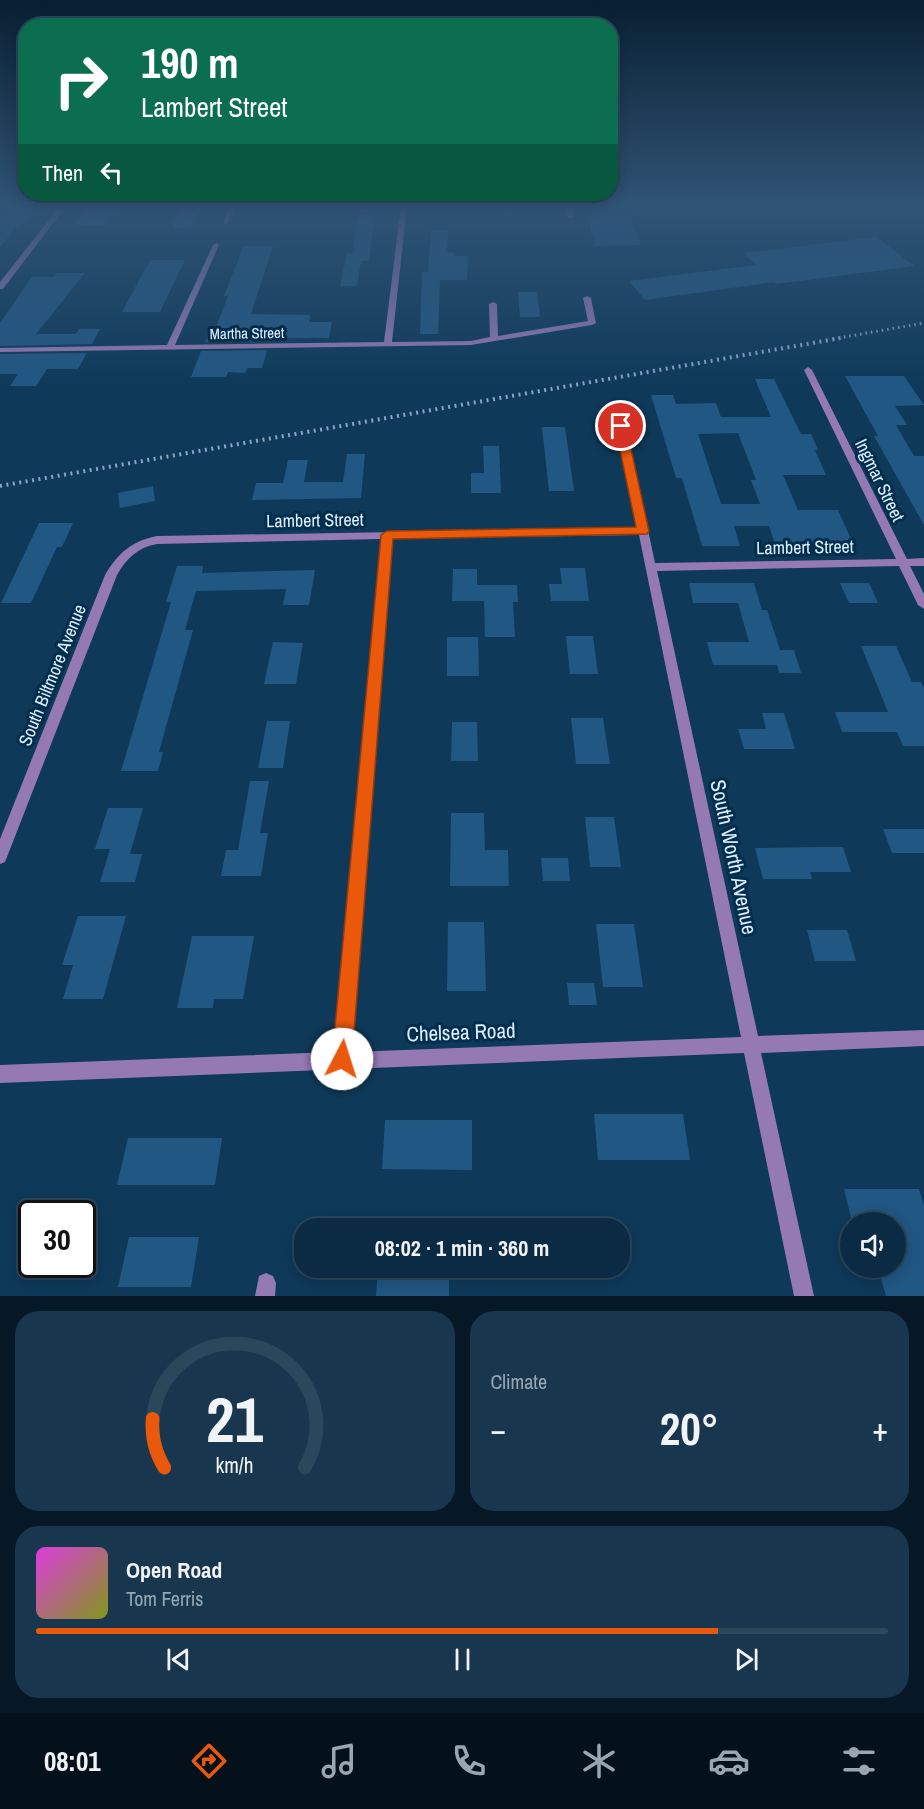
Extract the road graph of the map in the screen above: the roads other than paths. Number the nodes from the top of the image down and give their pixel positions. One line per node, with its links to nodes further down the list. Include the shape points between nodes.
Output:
1 (16, 266): 4 (street)
2 (206, 266): 9 (street)
3 (397, 266): 8 (street)
4 (0, 287)
5 (586, 298): 7 (street, via 592,323)
6 (493, 304): 7 (street)
7 (495, 339): 8 (street, Martha Street)
8 (388, 344): 9 (street, Martha Street)
9 (170, 348): 10 (street, Martha Street)
10 (0, 350)
11 (808, 370): 16 (street, Ingmar Street)
12 (621, 426): 13 (street, South Worth Avenue)
13 (643, 531): 14 (street, Lambert Street); 18 (street, South Worth Avenue)
14 (387, 535): 15 (street, Lambert Street, via 157,540); 23 (street)
15 (134, 548): 20 (street, South Biltmore Avenue, via 119,558 111,575)
16 (902, 562): 17 (street, Lambert Street); 18 (street, Lambert Street); 19 (street, Ingmar Street)
17 (924, 562)
18 (650, 567): 22 (street, South Worth Avenue)
19 (924, 605)
20 (0, 857)
21 (924, 1038): 22 (street, Chelsea Road)
22 (752, 1044): 23 (street, Chelsea Road); 25 (street, South Worth Avenue)
23 (342, 1059): 24 (street, Chelsea Road)
24 (0, 1074)
25 (804, 1296)

